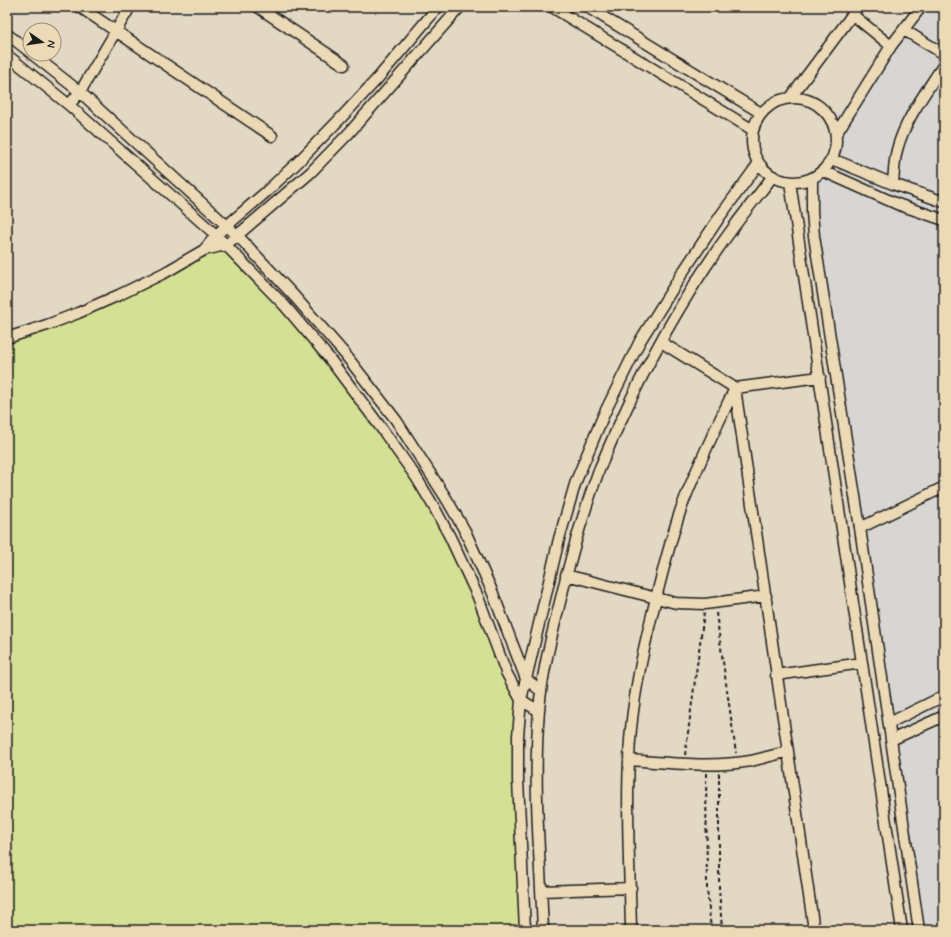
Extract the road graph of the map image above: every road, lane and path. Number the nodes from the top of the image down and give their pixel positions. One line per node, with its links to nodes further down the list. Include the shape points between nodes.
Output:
1 (80, 7): 10 (street)
2 (130, 7): 10 (street)
3 (258, 7): 19 (street)
4 (438, 7): 36 (street, via 339,120 298,162)
5 (460, 7): 38 (street, via 349,133 310,173)
6 (552, 7): 24 (street)
7 (587, 7): 23 (street)
8 (921, 7): 11 (street)
9 (855, 11): 14 (street); 21 (street)
10 (116, 30): 20 (street); 26 (street)
11 (904, 30): 14 (street); 15 (street)
12 (7, 34): 13 (street)
13 (22, 46)
14 (891, 46): 25 (street)
15 (944, 54)
16 (7, 55): 22 (street)
17 (42, 62): 20 (street)
18 (944, 64): 33 (street, via 903,132 897,151)
19 (344, 65)
20 (80, 92): 22 (street); 36 (street)
21 (791, 97): 23 (street, via 780,100); 25 (street, via 810,101 823,108 832,120)
22 (69, 105): 37 (street)
23 (761, 113): 24 (street)
24 (753, 130): 28 (street, via 754,152)
25 (836, 134): 27 (street, via 836,147)
26 (272, 136)
27 (832, 159): 29 (street); 33 (street)
28 (760, 163): 30 (street); 53 (street, via 683,272 644,335 604,414 576,481 559,539)
29 (823, 171): 31 (street); 35 (street, via 897,204)
30 (773, 176): 32 (street); 42 (street, via 705,268)
31 (812, 178): 32 (street); 46 (street, via 814,236)
32 (790, 182): 43 (street)
33 (893, 184): 34 (street)
34 (944, 202)
35 (944, 220)
36 (227, 226): 37 (street); 38 (street)
37 (216, 234): 39 (street); 40 (street)
38 (238, 236): 39 (street); 53 (street, via 344,353 396,420 428,469 465,530)
39 (226, 245): 40 (street); 56 (street, via 329,358 416,477 450,537 478,597 506,672)
40 (204, 250): 41 (street, via 119,295 47,325)
41 (7, 338)
42 (661, 342): 44 (street); 47 (street, via 632,397 600,469)
43 (820, 377): 44 (street); 51 (street)
44 (735, 388): 48 (street); 49 (street, via 681,509)
45 (944, 486): 46 (street)
46 (860, 528): 59 (street)
47 (566, 575): 49 (street); 54 (street)
48 (766, 596): 50 (street); 52 (street)
49 (655, 599): 50 (street, via 676,604); 62 (street, via 639,672)
50 (710, 604): 63 (path); 64 (path)
51 (862, 663): 52 (street); 75 (street)
52 (776, 675): 61 (street)
53 (526, 679): 54 (street); 56 (street)
54 (541, 691): 57 (street)
55 (944, 696): 59 (street)
56 (522, 700): 57 (street); 69 (street, via 518,736 518,780)
57 (539, 711): 68 (street, via 537,765)
58 (944, 716): 60 (street)
59 (889, 723): 60 (street)
60 (891, 740): 76 (street)
61 (786, 752): 63 (street); 74 (street)
62 (629, 760): 64 (street); 67 (street)
63 (737, 762): 66 (street)
64 (684, 764): 65 (street)
65 (706, 764): 66 (street); 72 (path, via 707,889)
66 (719, 764): 73 (path, via 719,888)
67 (630, 888): 68 (street); 71 (street)
68 (541, 891): 70 (street)
69 (525, 930)
70 (543, 930)
71 (631, 930)
72 (711, 930)
73 (722, 930)
74 (814, 930)
75 (902, 930)
76 (919, 930)

